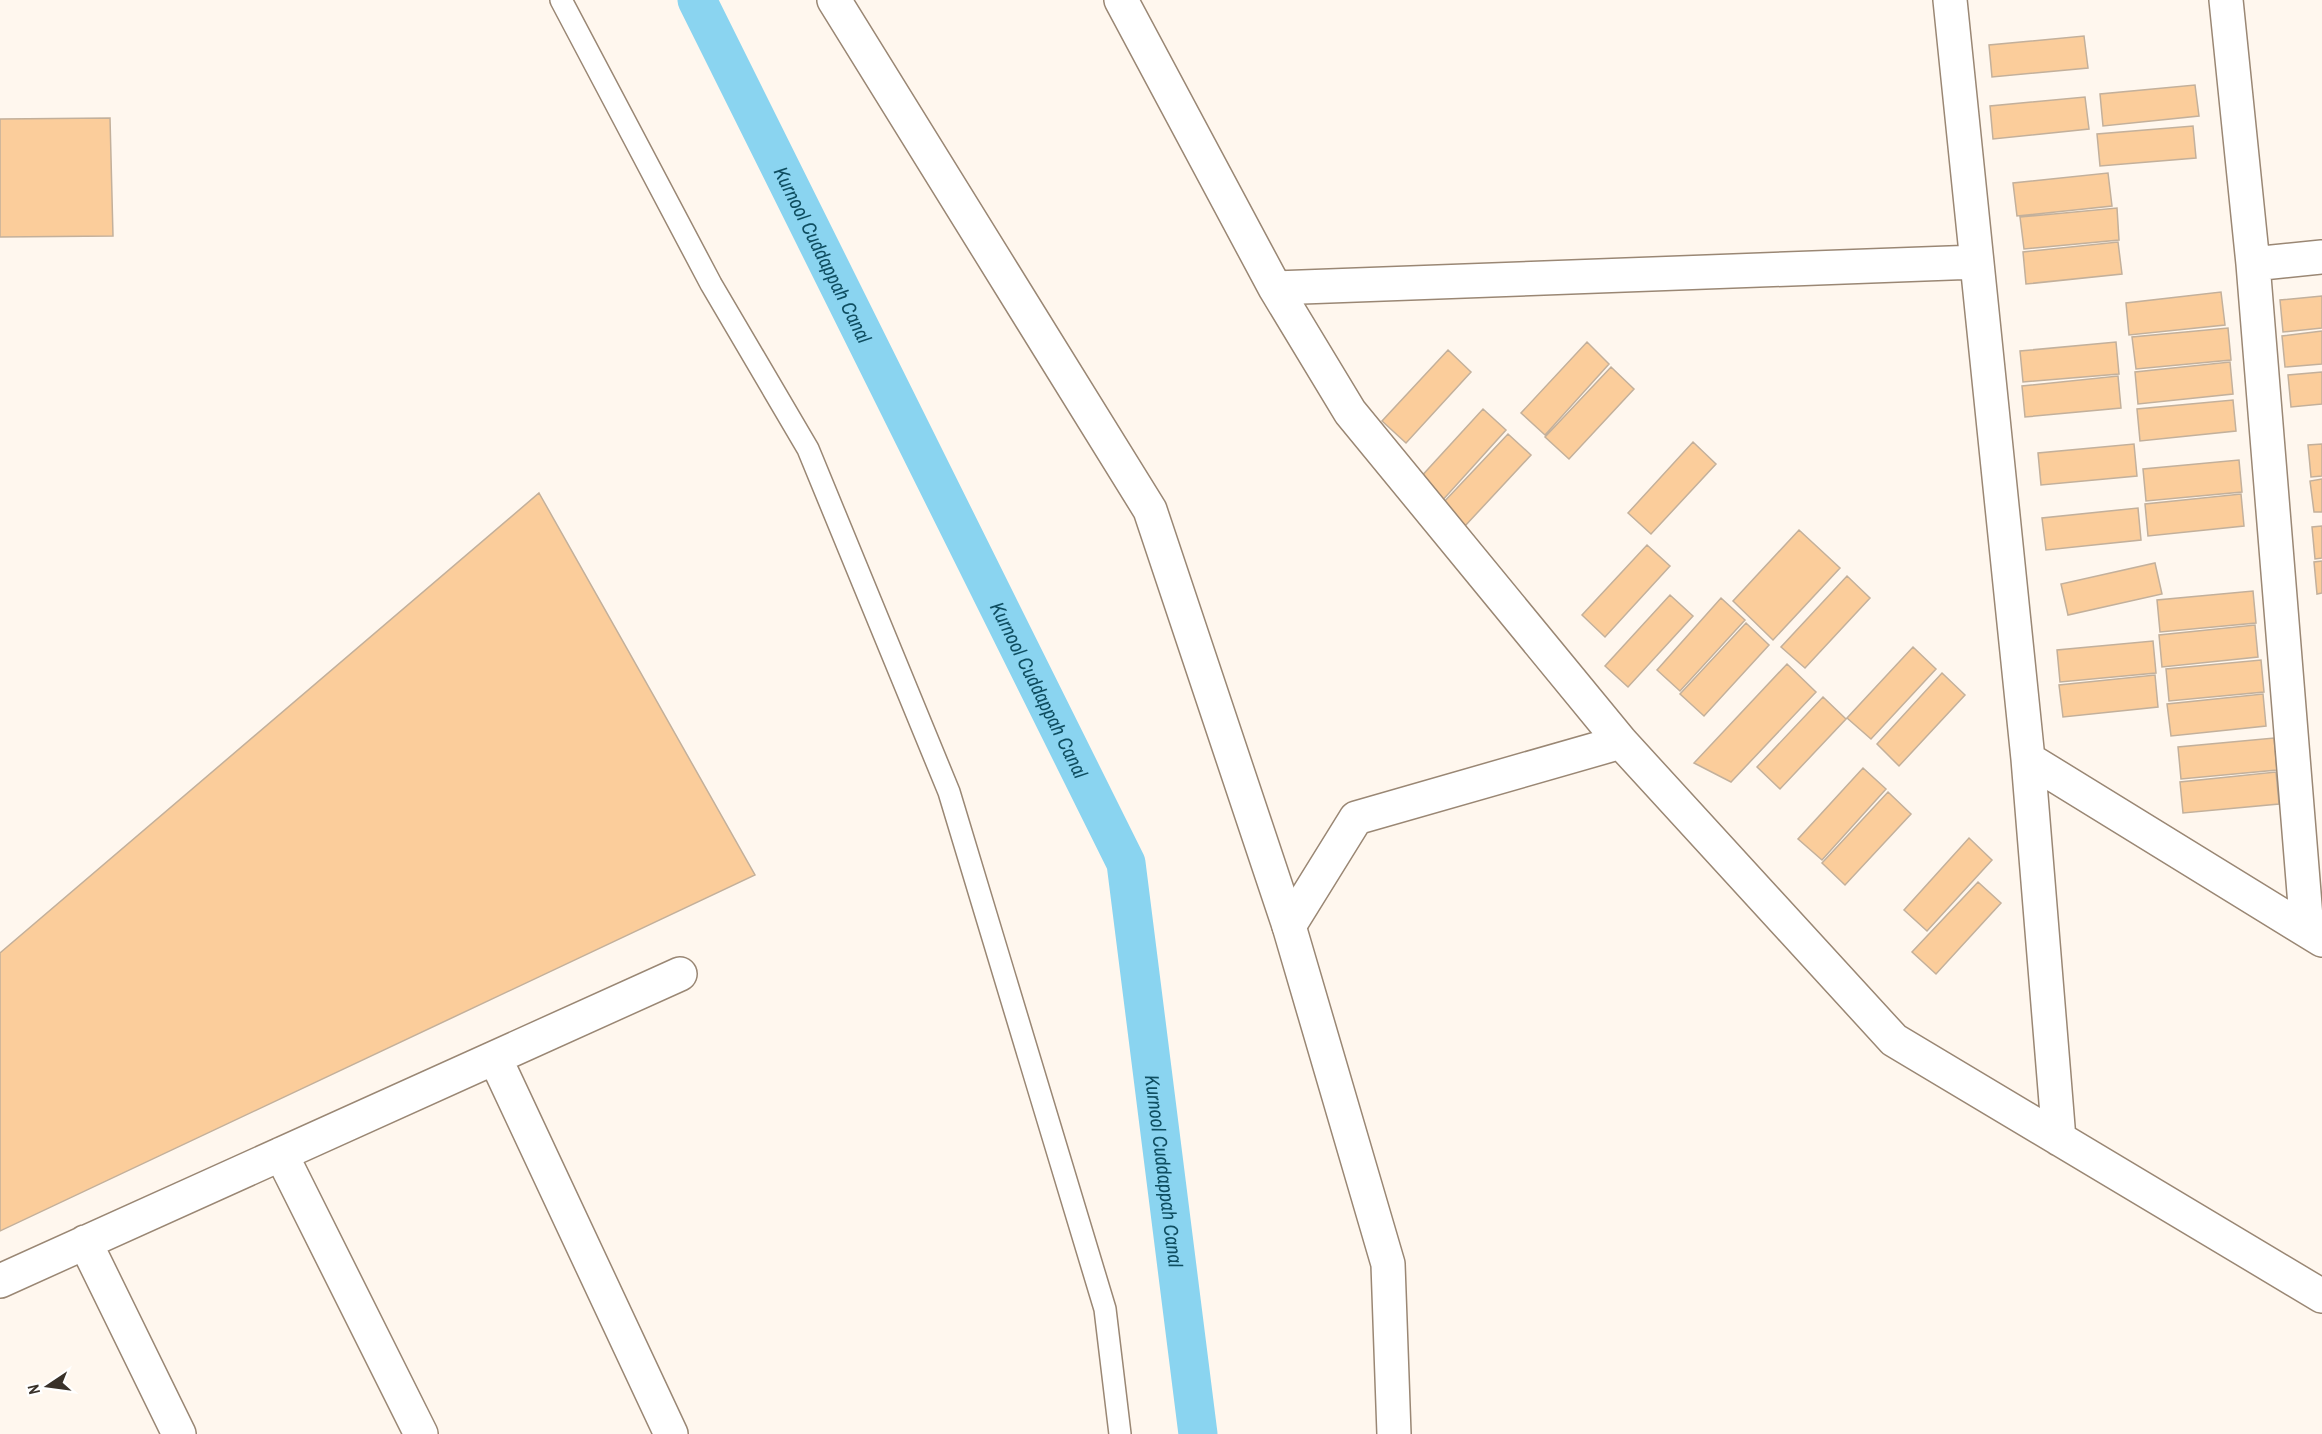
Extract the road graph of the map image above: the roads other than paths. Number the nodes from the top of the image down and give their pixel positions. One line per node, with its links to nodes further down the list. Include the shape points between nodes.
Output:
1 (561, 0): 24 (lane, via 711,284 808,449 950,792 1105,1309)
2 (834, 0): 12 (street, via 1150,510)
3 (1121, 0): 9 (street)
4 (1950, 0): 7 (street)
5 (2226, 0): 8 (street)
6 (2322, 256): 8 (street)
7 (1977, 262): 9 (street); 11 (street)
8 (2253, 264): 13 (street)
9 (1275, 288): 10 (street, via 1350,412)
10 (1621, 742): 12 (street, via 1356,818); 16 (street, via 1894,1040)
11 (2028, 759): 13 (street); 16 (street)
12 (1289, 927): 25 (street, via 1388,1264)
13 (2315, 935)
14 (680, 974): 15 (street)
15 (495, 1058): 17 (street); 23 (street)
16 (2059, 1139): 20 (street)
17 (281, 1154): 18 (street); 22 (street)
18 (86, 1242): 19 (street); 21 (street)
19 (0, 1281)
20 (2322, 1296)
21 (179, 1434)
22 (421, 1434)
23 (671, 1434)
24 (1120, 1434)
25 (1394, 1434)

